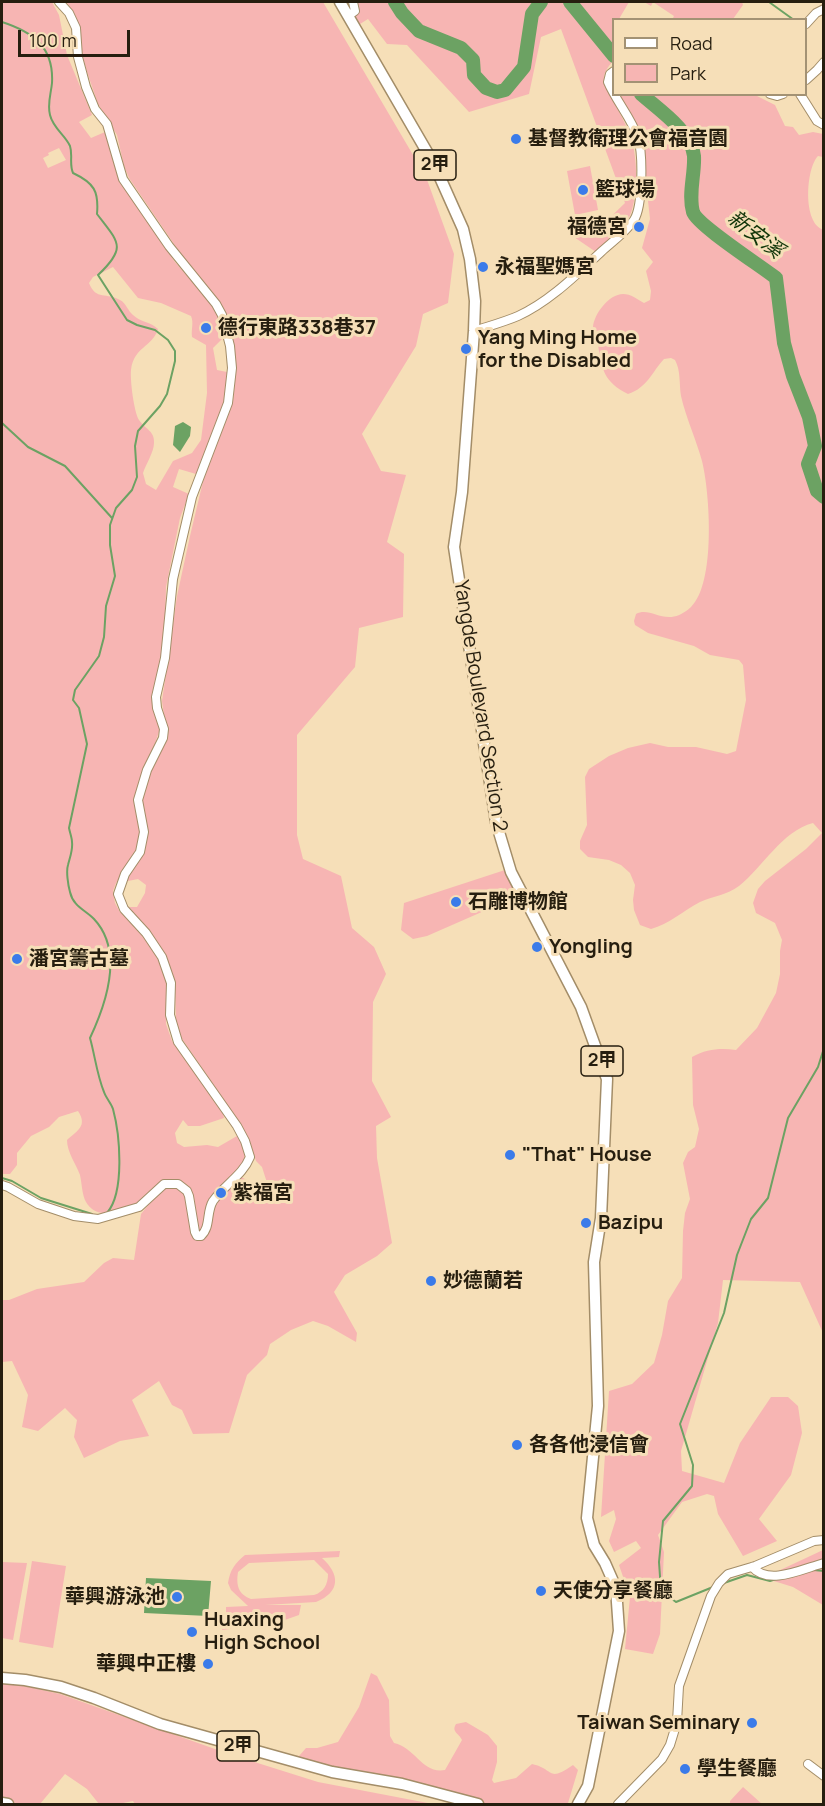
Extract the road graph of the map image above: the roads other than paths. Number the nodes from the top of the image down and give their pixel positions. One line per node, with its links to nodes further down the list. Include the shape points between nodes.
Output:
1 (59, 2): 15 (street, via 76,28 86,87 95,109 107,124 123,179 169,246 216,304 230,346 228,403 192,498 173,579 165,658 156,697 163,738 138,800 144,832 140,852 124,874 118,894 124,909 162,957 171,983 170,1015 178,1042 237,1126 249,1156 243,1169 213,1201 201,1236 195,1232 187,1191 178,1184 164,1184 146,1202 98,1219 38,1204)
2 (340, 2): 5 (main road, Yangde Boulevard Section 2 / 2甲)
3 (353, 2): 5 (street, via 355,11)
4 (824, 9): 6 (street)
5 (348, 16): 14 (main road, Yangde Boulevard Section 2 / 2甲, via 434,164 463,229 474,290)
6 (807, 23)
7 (824, 62): 9 (street)
8 (612, 73): 10 (street, via 608,82)
9 (807, 79)
10 (612, 89)
11 (616, 96): 14 (street, via 638,138 640,150 640,199 635,219 553,294 518,316)
12 (801, 96): 13 (street, via 817,121)
13 (824, 125)
14 (474, 331): 27 (main road, Yangde Boulevard Section 2 / 2甲, via 454,547 496,822 511,872 581,1007 607,1078 601,1218 594,1263 598,1406 587,1518 594,1545 616,1588 619,1631 588,1786)
15 (2, 1185)
16 (824, 1531): 18 (street)
17 (824, 1540): 18 (street)
18 (814, 1541): 20 (street)
19 (824, 1563): 20 (street, via 766,1577)
20 (752, 1567): 28 (street, via 728,1574 711,1596 679,1686 675,1729 667,1752)
21 (2, 1678): 26 (main road, 2甲, via 61,1687 160,1724 332,1772 402,1784)
22 (808, 1764): 23 (street)
23 (824, 1776)
24 (2, 1803): 25 (main road)
25 (8, 1804)
26 (478, 1804)
27 (578, 1804)
28 (618, 1804)

